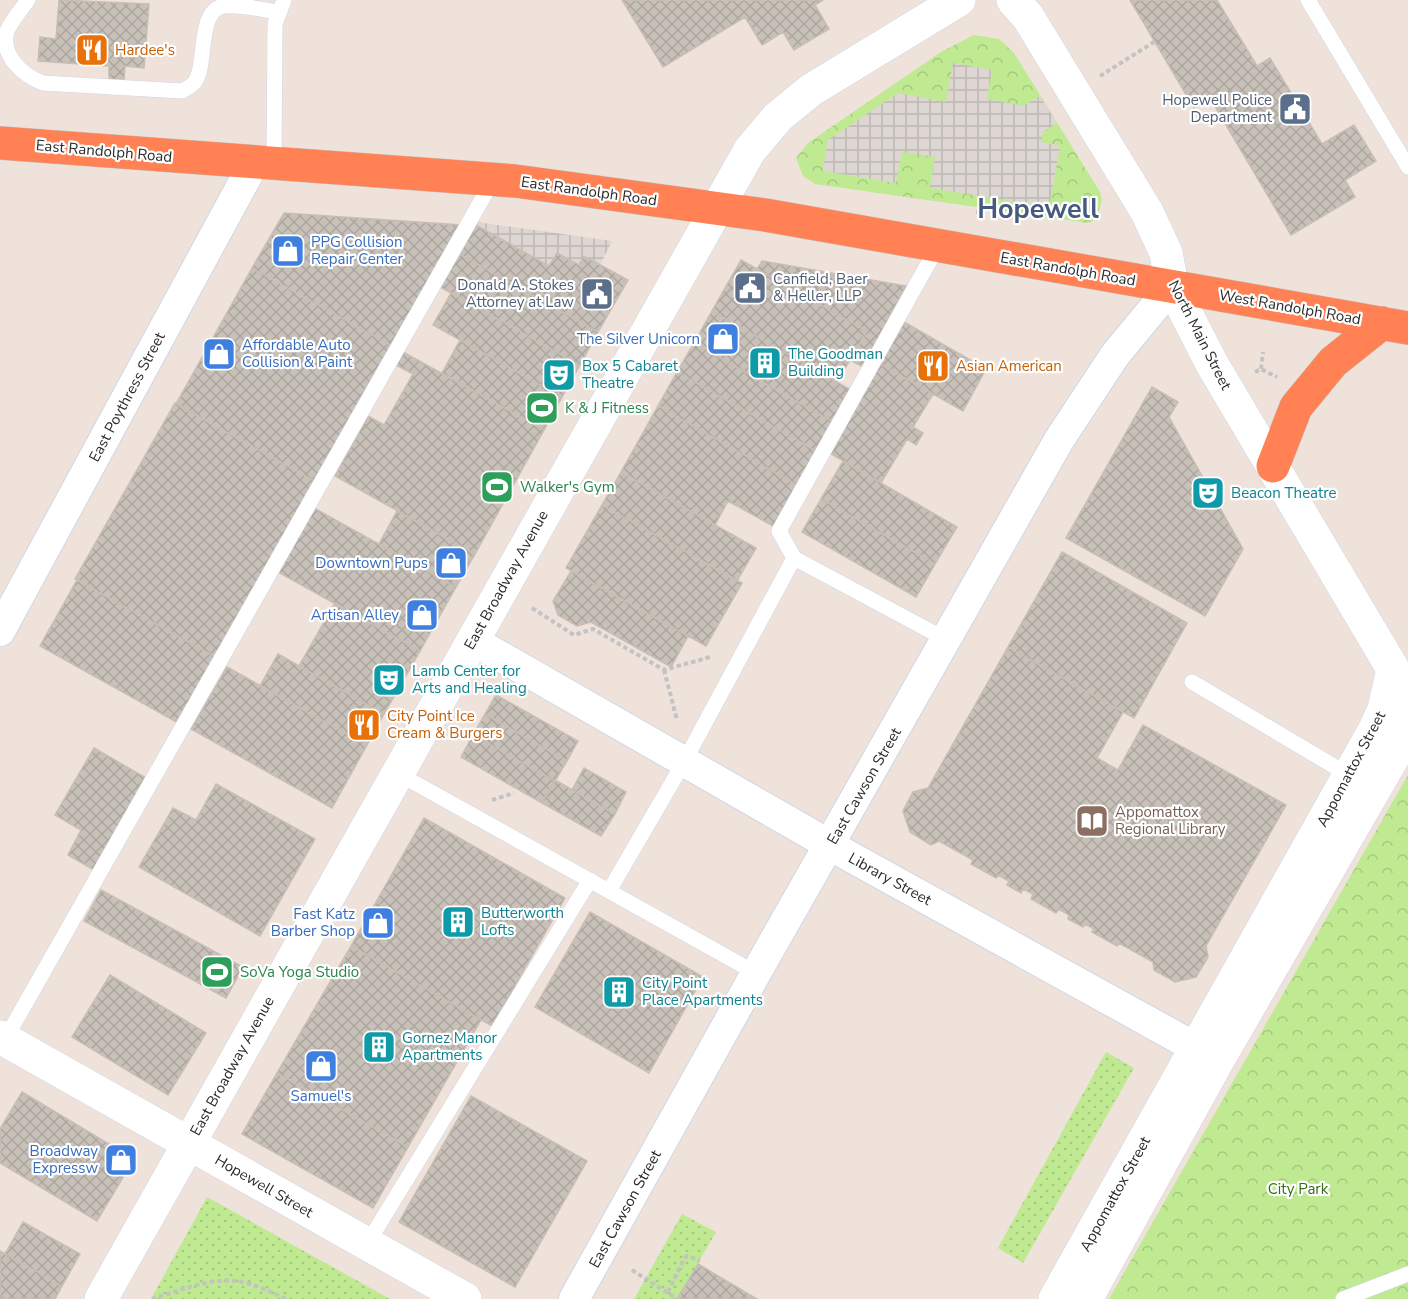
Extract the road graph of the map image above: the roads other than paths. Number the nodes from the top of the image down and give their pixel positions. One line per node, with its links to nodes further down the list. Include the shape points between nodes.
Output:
1 (28, 0): 5 (lane, via 5,33 6,50 15,66 28,77 43,83 182,91 196,82 207,20 213,12 222,6)
2 (959, 0): 10 (street, East Broadway Avenue, via 811,90 778,117 750,150)
3 (1013, 0): 12 (street, North Main Street, via 1028,17 1147,212 1166,253)
4 (1308, 0): 8 (lane)
5 (282, 6): 7 (lane, via 275,24)
6 (0, 143): 7 (highway, East Randolph Road)
7 (264, 163): 9 (highway, East Randolph Road); 16 (street, East Poythress Street)
8 (1408, 167)
9 (493, 180): 10 (highway, East Randolph Road); 28 (lane)
10 (715, 209): 11 (highway, East Randolph Road); 17 (street, East Broadway Avenue)
11 (938, 246): 12 (highway, East Randolph Road); 15 (lane, via 779,531)
12 (1172, 286): 13 (highway, West Randolph Road); 14 (street, North Main Street, via 1212,364); 18 (street, East Cawson Street, via 1115,355 1059,440)
13 (1395, 326): 14 (highway, via 1333,362 1296,407)
14 (1273, 466): 19 (street, North Main Street)
15 (794, 558): 18 (lane); 21 (lane)
16 (0, 631)
17 (472, 640): 21 (street, Library Street); 22 (street, East Broadway Avenue)
18 (947, 640): 24 (street, East Cawson Street)
19 (1393, 669): 23 (street, Appomattox Street, via 1384,709); 29 (street, Appomattox Street, via 1403,704 1404,728 1395,754)
20 (1192, 682): 23 (lane)
21 (684, 762): 24 (street, Library Street); 26 (lane)
22 (397, 773): 25 (lane); 30 (street, East Broadway Avenue)
23 (1349, 775): 29 (street, Appomattox Street)
24 (830, 846): 27 (street, East Cawson Street); 29 (street, Library Street)
25 (590, 880): 26 (lane); 31 (lane)
26 (609, 891): 27 (lane)
27 (756, 973): 35 (street, East Cawson Street)
28 (2, 1042): 30 (street, Hopewell Street)
29 (1207, 1054): 36 (street, Appomattox Street); 37 (street, Appomattox Street)
30 (189, 1143): 31 (street, Hopewell Street); 33 (street, East Broadway Avenue)
31 (367, 1244): 34 (street, Hopewell Street)
32 (1408, 1274): 38 (lane)
33 (101, 1299)
34 (465, 1299)
35 (574, 1299)
36 (1055, 1299)
37 (1086, 1299)
38 (1343, 1299)

